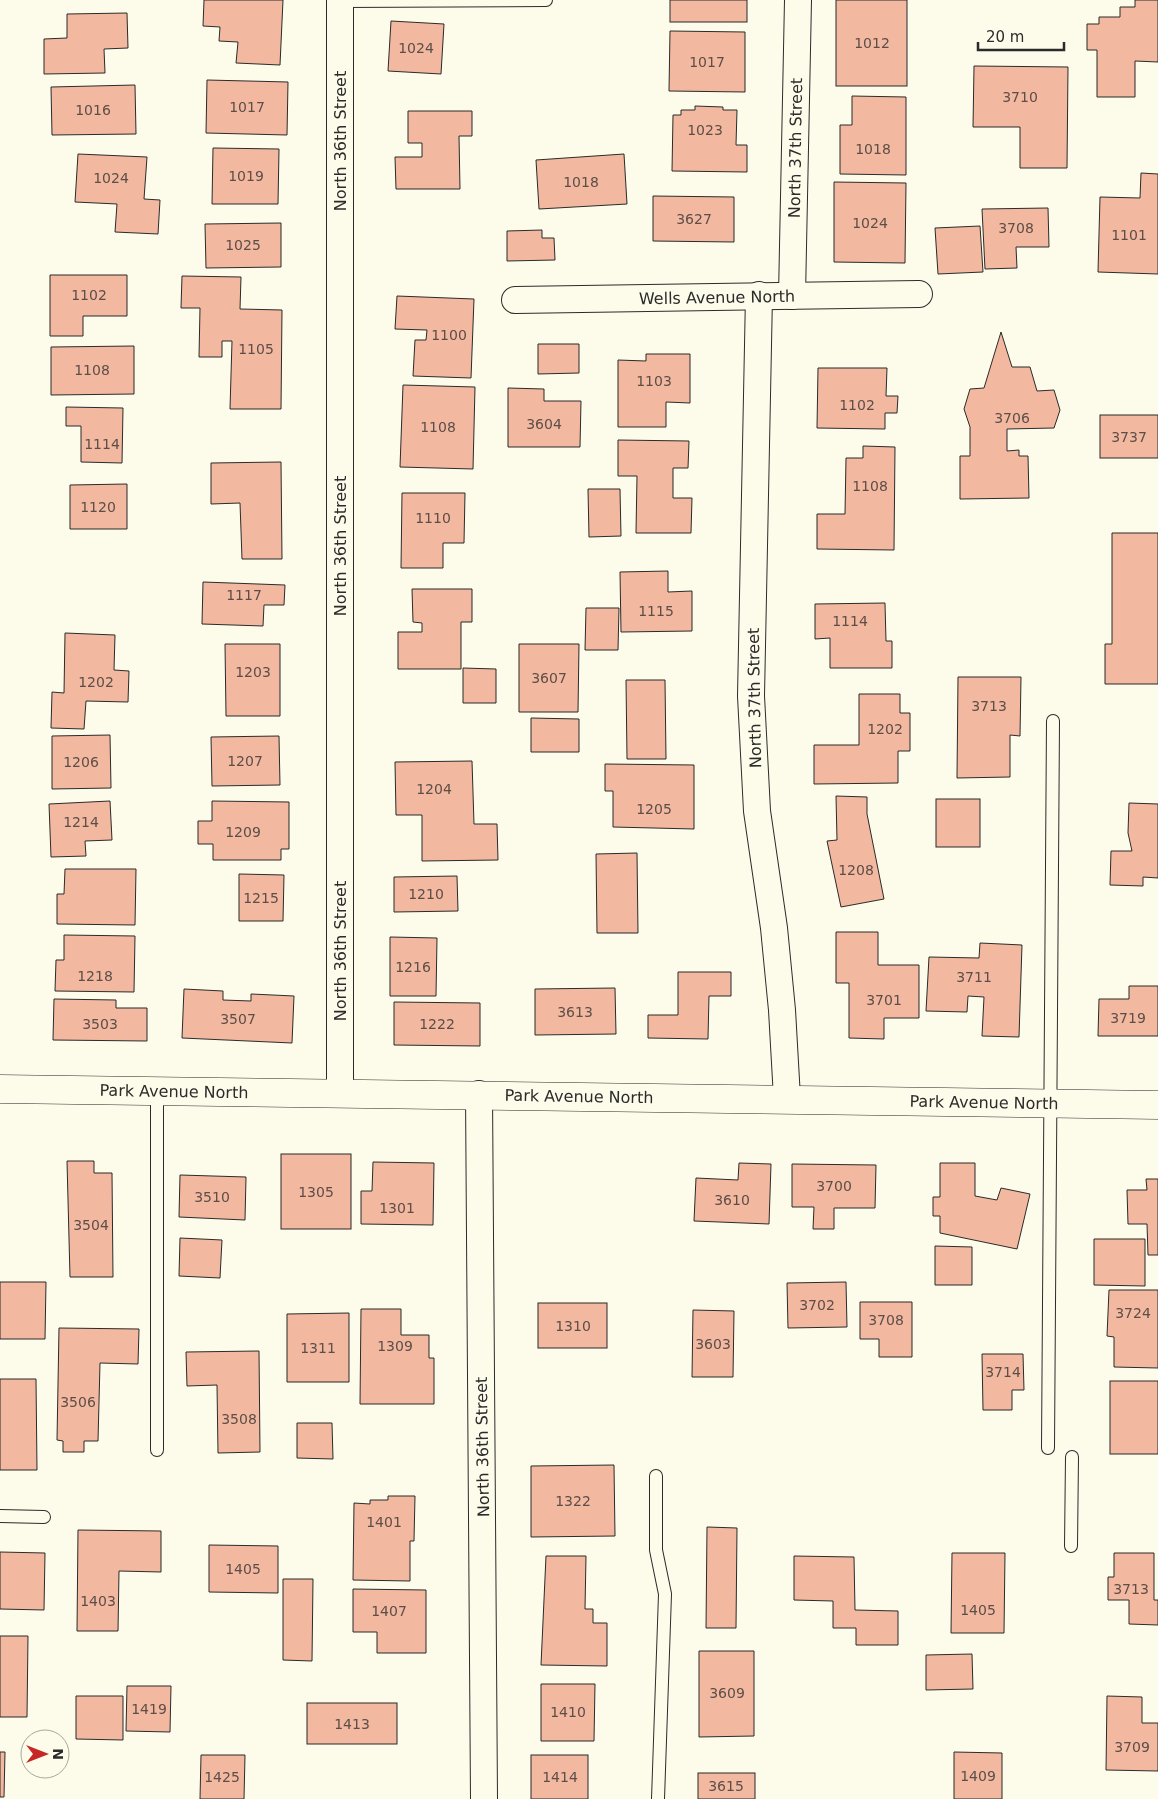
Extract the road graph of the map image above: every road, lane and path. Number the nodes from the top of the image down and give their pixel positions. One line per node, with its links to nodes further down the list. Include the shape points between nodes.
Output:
1 (546, 0): 3 (lane)
2 (798, 0): 6 (street, North 37th Street)
3 (340, 1): 11 (street, North 36th Street)
4 (919, 294): 6 (street, Wells Avenue North)
5 (760, 295): 6 (street, Wells Avenue North); 7 (street, Wells Avenue North); 13 (street, North 37th Street, via 751,696 757,811 775,937)
6 (792, 296)
7 (515, 300)
8 (1053, 721): 14 (lane)
9 (0, 1089): 10 (street, Park Avenue North)
10 (157, 1090): 11 (street, Park Avenue North); 17 (lane)
11 (340, 1093): 12 (street, Park Avenue North)
12 (479, 1094): 13 (street, Park Avenue North); 23 (street, North 36th Street)
13 (787, 1098): 14 (street, Park Avenue North)
14 (1052, 1104): 15 (street, Park Avenue North); 16 (lane)
15 (1158, 1105)
16 (1048, 1448)
17 (157, 1450)
18 (1072, 1458): 22 (lane)
19 (656, 1476): 24 (lane, via 656,1550 665,1594)
20 (0, 1516): 21 (lane)
21 (44, 1517)
22 (1071, 1546)
23 (484, 1799)
24 (658, 1799)

